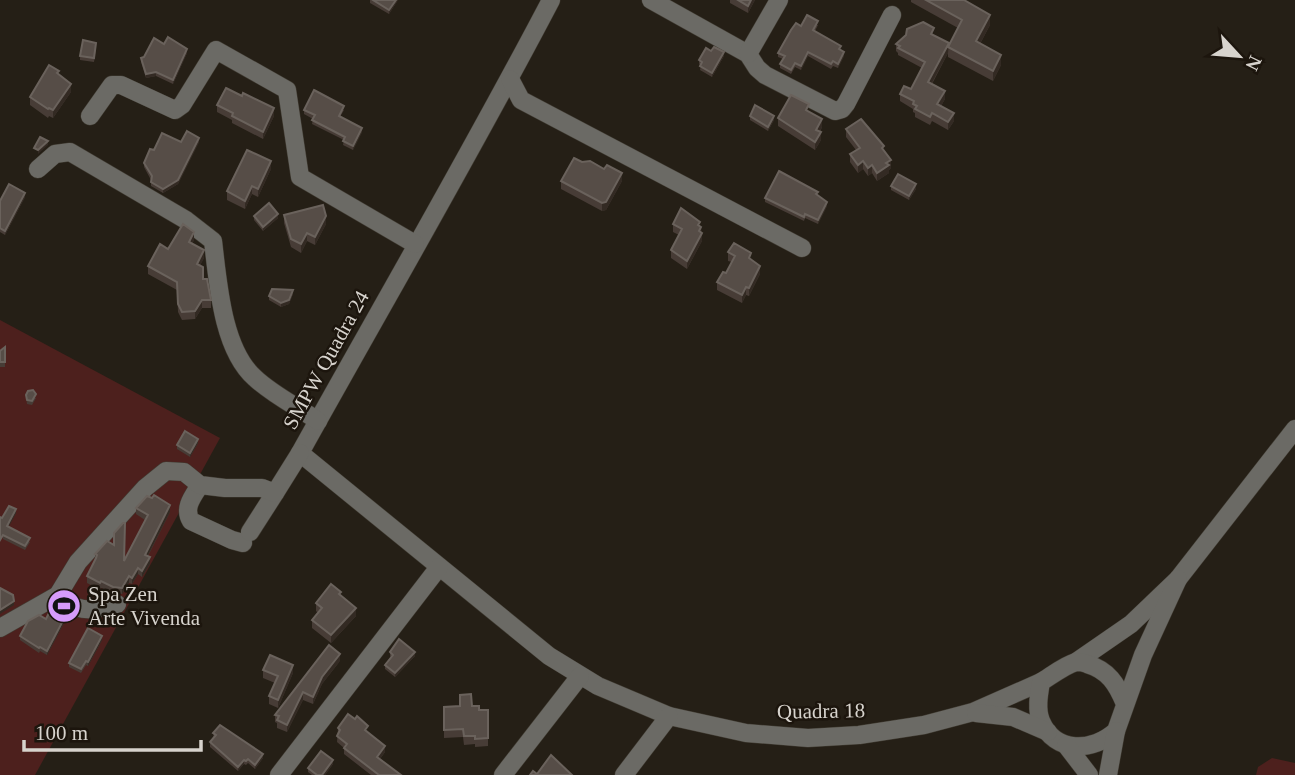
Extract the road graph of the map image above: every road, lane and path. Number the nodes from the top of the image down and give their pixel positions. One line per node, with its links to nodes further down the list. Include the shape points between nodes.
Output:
1 (551, 0): 6 (street, SMPW Quadra 24)
2 (651, 0): 5 (street)
3 (779, 0): 5 (street)
4 (892, 15): 5 (street, via 839,111 765,75)
5 (748, 54)
6 (510, 79): 7 (street); 8 (street, SMPW Quadra 24)
7 (521, 100): 8 (street); 12 (street)
8 (497, 103): 11 (street, SMPW Quadra 24)
9 (90, 116): 11 (street, via 112,85 175,110 216,50 286,90 300,177)
10 (38, 169): 13 (street, via 55,154 70,152 186,220 213,241 224,320 236,351 254,378)
11 (415, 244): 13 (street, SMPW Quadra 24)
12 (802, 248)
13 (318, 421): 15 (street, SMPW Quadra 24)
14 (1295, 429): 19 (street)
15 (300, 453): 17 (street); 18 (street, SMPW Quadra 24)
16 (200, 485): 17 (street, via 262,488); 17 (street, via 188,504 191,521 232,540 247,537); 20 (street, via 184,472 166,471 78,562)
17 (275, 493)
18 (439, 567): 24 (street, SMPW Quadra 24, via 526,639); 32 (street)
19 (1178, 579): 23 (street, via 1131,624); 26 (street)
20 (58, 596): 21 (street, via 73,608 93,610); 22 (street)
21 (117, 604)
22 (0, 628)
23 (1076, 662): 25 (street); 26 (street, via 1105,672)
24 (580, 676): 28 (street, SMPW Quadra 24); 33 (street)
25 (1041, 682): 27 (street); 30 (street, via 1039,712)
26 (1125, 704): 29 (street)
27 (973, 712): 28 (street, Quadra 18, via 895,730 808,738 746,733); 30 (street, via 1013,717)
28 (669, 716): 34 (street)
29 (1116, 731): 31 (street, via 1092,746); 36 (street)
30 (1048, 732): 31 (street)
31 (1066, 745): 35 (street)
32 (279, 775)
33 (503, 775)
34 (624, 775)
35 (1089, 775)
36 (1108, 775)

